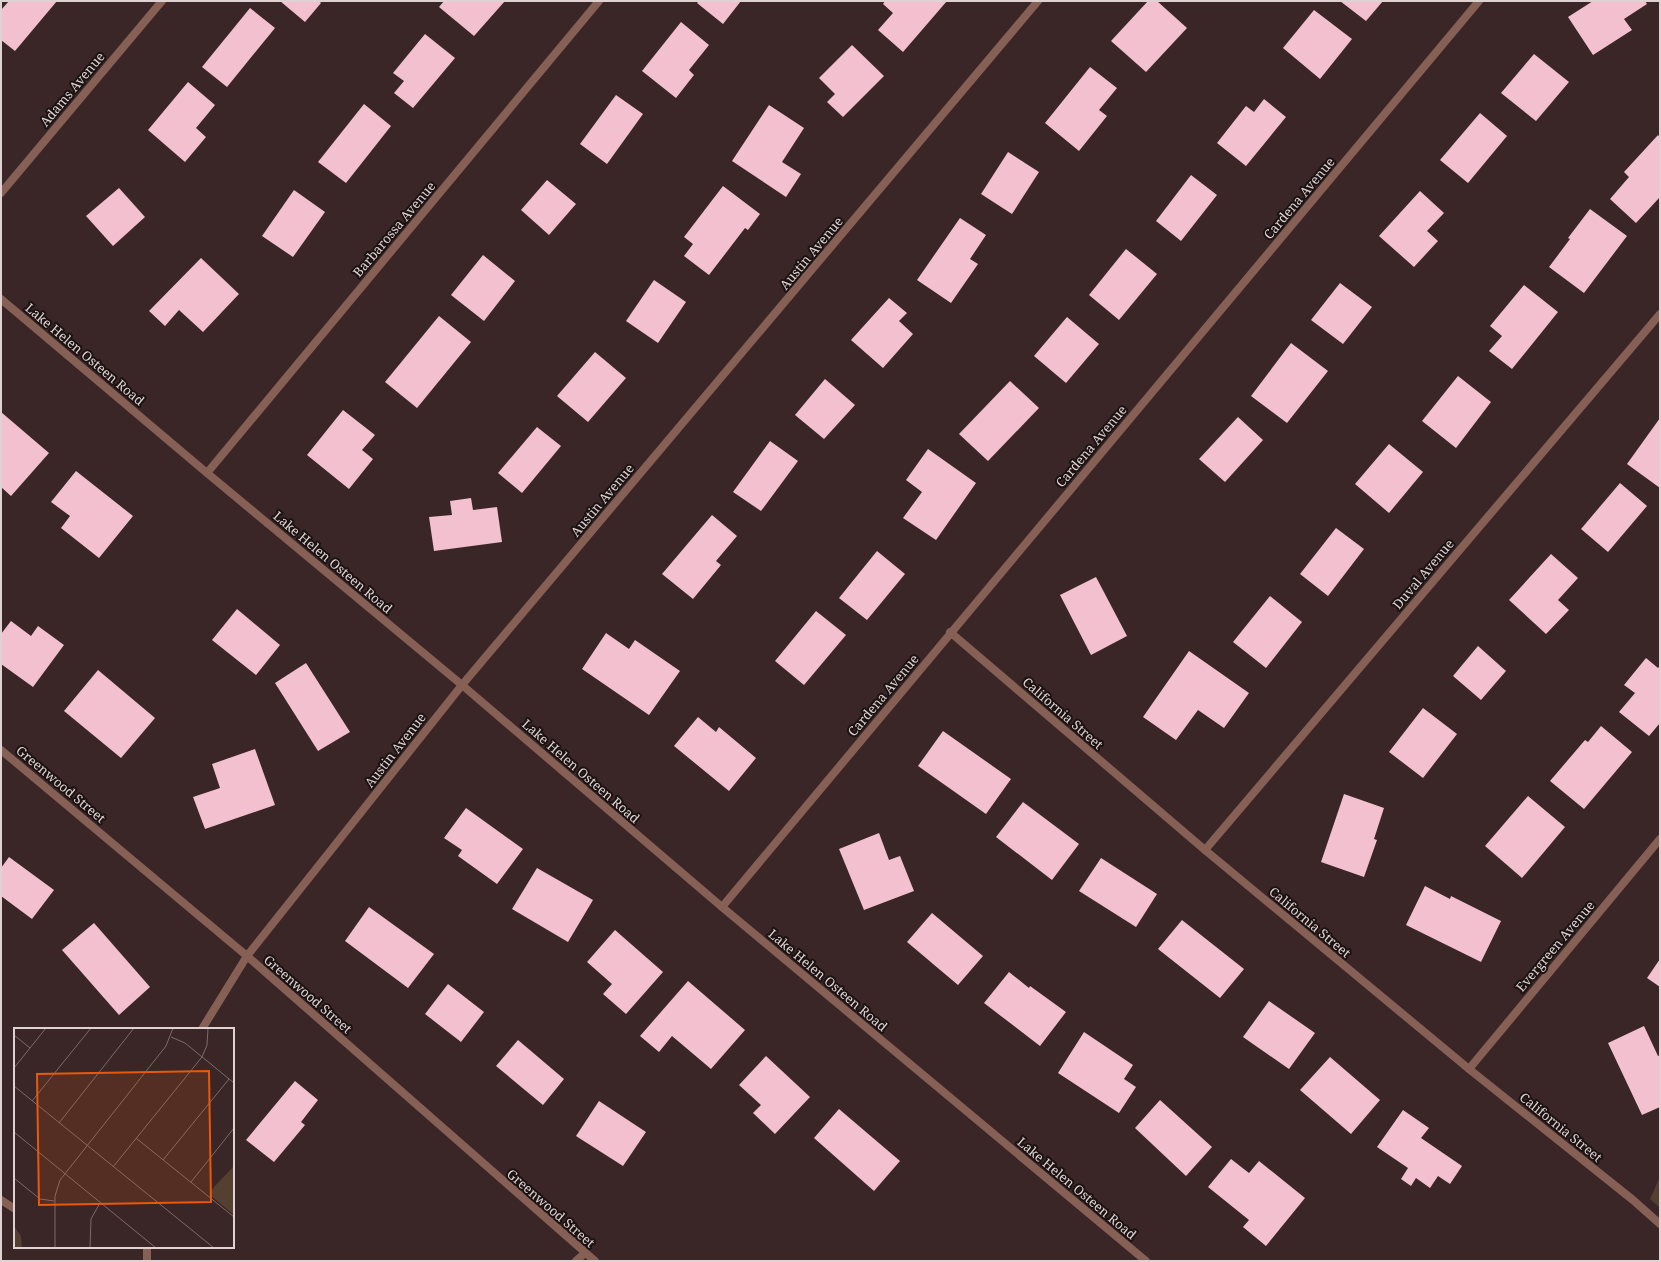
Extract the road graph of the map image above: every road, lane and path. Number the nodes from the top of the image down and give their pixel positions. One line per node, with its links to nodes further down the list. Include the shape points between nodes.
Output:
1 (162, 1): 5 (street, Adams Avenue)
2 (599, 1): 8 (street, Barbarossa Avenue)
3 (1038, 1): 10 (street, Austin Avenue)
4 (1479, 1): 9 (street, Cardena Avenue)
5 (1, 193)
6 (1, 299): 8 (street, Lake Helen Osteen Road)
7 (1660, 314): 13 (street, Duval Avenue)
8 (207, 473): 10 (street, Lake Helen Osteen Road)
9 (950, 632): 13 (street, California Street); 14 (street, Cardena Avenue)
10 (462, 685): 14 (street, Lake Helen Osteen Road); 15 (street, Austin Avenue)
11 (1, 750): 15 (street, Greenwood Street)
12 (1660, 839): 17 (street, Evergreen Avenue)
13 (1205, 850): 17 (street, California Street)
14 (722, 907): 26 (street, Lake Helen Osteen Road)
15 (247, 956): 16 (street, Austin Avenue); 22 (street, Greenwood Street)
16 (203, 1028)
17 (1469, 1069): 20 (street, California Street)
18 (1, 1200): 19 (street)
19 (14, 1208)
20 (1660, 1224)
21 (147, 1248): 23 (street)
22 (585, 1253): 24 (street); 25 (street, Greenwood Street)
23 (147, 1261)
24 (576, 1261)
25 (595, 1261)
26 (1146, 1261)

